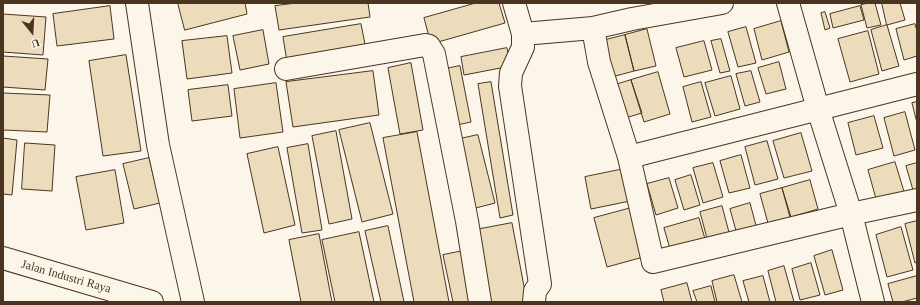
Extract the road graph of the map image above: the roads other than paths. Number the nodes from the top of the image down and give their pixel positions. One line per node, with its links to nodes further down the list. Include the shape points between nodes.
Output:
1 (137, 3): 15 (street, via 158,145)
2 (514, 3): 6 (street)
3 (722, 3): 5 (street)
4 (788, 3): 9 (street)
5 (593, 28): 6 (street); 10 (street, via 599,62)
6 (522, 34): 17 (street, via 523,47 511,73 510,86 540,284 534,291)
7 (286, 69): 16 (street, via 425,45 431,49 467,221)
8 (917, 84): 9 (street)
9 (818, 109): 10 (street); 12 (street)
10 (629, 157): 12 (street, via 653,262)
11 (917, 200): 12 (street)
12 (851, 214): 18 (street)
13 (3, 258): 14 (street, Jalan Industri Raya)
14 (152, 302)
15 (193, 302)
16 (480, 302)
17 (534, 302)
18 (872, 302)

